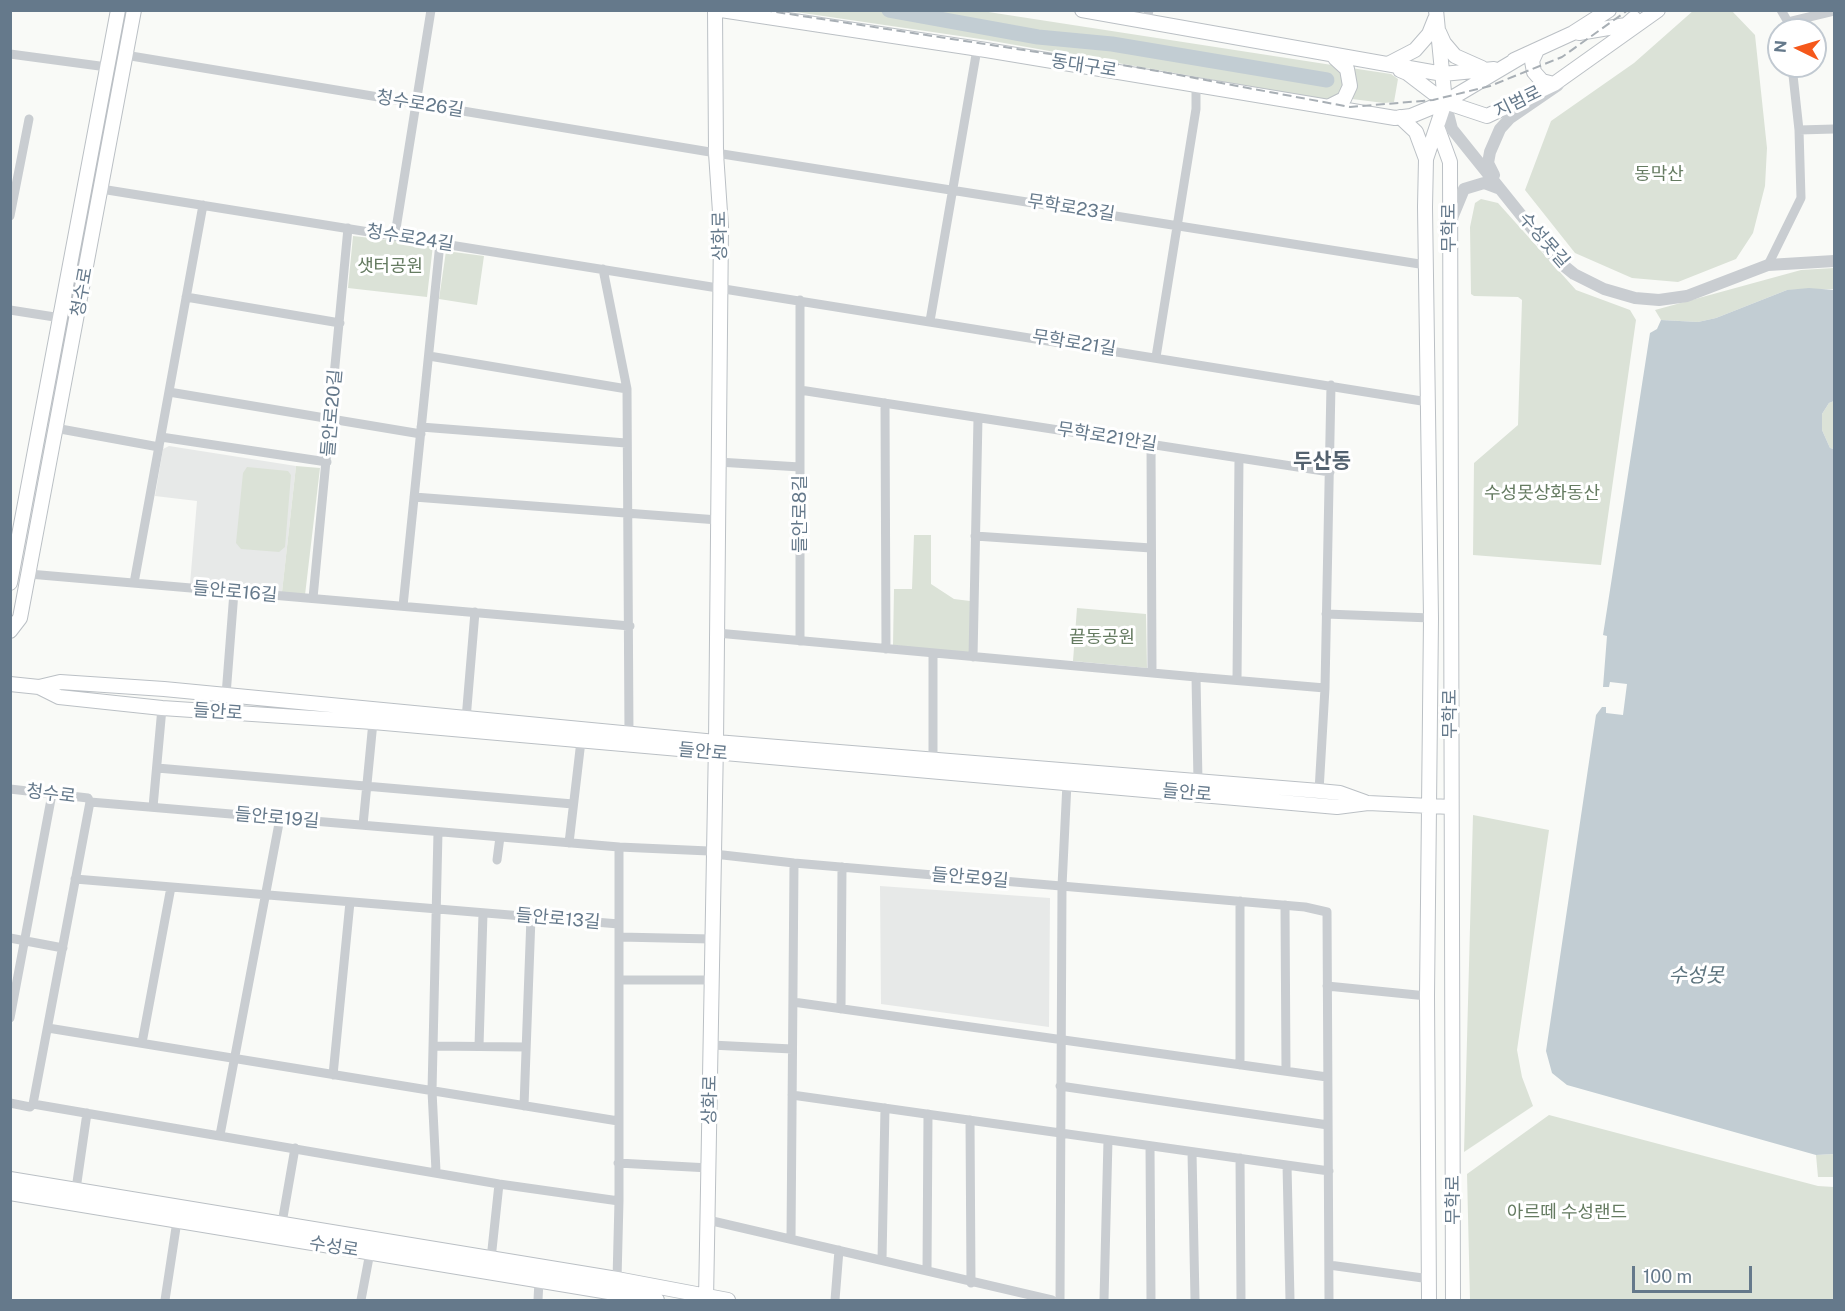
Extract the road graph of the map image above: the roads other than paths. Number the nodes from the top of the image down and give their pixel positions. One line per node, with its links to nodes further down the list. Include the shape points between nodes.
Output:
1 (118, 10): 22 (main road, 청수로)
2 (134, 10): 18 (main road, 청수로)
3 (431, 10): 30 (street)
4 (715, 10): 37 (main road, 상화로)
5 (721, 10): 15 (main road, 동대구로)
6 (1082, 10): 11 (main road)
7 (1609, 10): 14 (main road, 지범로)
8 (1643, 10): 14 (main road, via 1626,25)
9 (1658, 10): 23 (main road, 지범로)
10 (1834, 11): 13 (street)
11 (1148, 15): 19 (main road)
12 (1436, 18): 21 (main road, via 1415,50 1401,60); 24 (main road, via 1444,44 1455,56 1473,66); 25 (main road, 무학로)
13 (1813, 18)
14 (1568, 35): 16 (main road, 지범로)
15 (977, 49): 27 (main road, 동대구로); 40 (street)
16 (1537, 50): 20 (main road, 지범로); 28 (main road, via 1532,61 1534,72 1542,81)
17 (10, 54): 22 (street)
18 (125, 55): 30 (street, 청수로26길); 39 (main road, 청수로)
19 (1330, 56): 21 (main road); 31 (main road, via 1346,66 1351,82 1344,99)
20 (1521, 57): 24 (main road, 지범로); 29 (main road, 지범로)
21 (1383, 65): 25 (main road, 지범로); 29 (main road, via 1407,73)
22 (107, 67): 57 (main road, 청수로)
23 (1579, 67): 28 (main road, 지범로); 41 (street, via 1547,95 1510,118 1493,140 1488,163)
24 (1493, 69): 25 (main road, 지범로)
25 (1443, 74): 29 (main road, 무학로)
26 (1793, 78): 36 (street)
27 (1196, 84): 31 (main road, 동대구로); 44 (street)
28 (1554, 84): 29 (main road, 지범로, via 1487,116)
29 (1444, 102): 32 (main road, 동대구로); 34 (main road, 무학로); 41 (street, 수성못길, via 1452,129)
30 (416, 103): 37 (street, 청수로26길); 47 (street)
31 (1328, 106): 32 (main road, 동대구로)
32 (1400, 117): 38 (main road, via 1416,132)
33 (29, 119): 43 (street)
34 (1438, 129): 38 (main road, 무학로); 46 (main road, 무학로, via 1450,162)
35 (1834, 129): 36 (street)
36 (1799, 130): 51 (street, via 1801,198)
37 (716, 153): 40 (street, 무학로23길); 53 (main road, 상화로)
38 (1426, 159): 50 (main road, 무학로)
39 (101, 189): 42 (street, 청수로24길); 70 (main road, 청수로)
40 (954, 190): 44 (street, 무학로23길); 58 (street)
41 (1502, 190): 46 (street, via 1484,183 1464,189); 51 (street, 수성못길, via 1558,261 1589,282 1619,295 1659,300 1687,296)
42 (203, 205): 45 (street, 청수로24길); 54 (street)
43 (10, 216)
44 (1179, 225): 50 (street, 무학로23길); 61 (street)
45 (348, 228): 47 (street, 청수로24길); 59 (street, 들안로20길)
46 (1449, 229): 129 (main road, 무학로)
47 (395, 235): 48 (street, 청수로24길)
48 (440, 243): 52 (street, 청수로24길); 60 (street)
49 (1834, 261): 51 (street, 수성못길)
50 (1426, 265): 66 (main road, 무학로)
51 (1768, 265)
52 (603, 268): 53 (street, 청수로24길); 63 (street)
53 (720, 287): 55 (street, 무학로21길); 78 (main road, 상화로)
54 (186, 297): 59 (street); 65 (street)
55 (800, 300): 58 (street, 무학로21길); 64 (street, 들안로8길)
56 (10, 310): 57 (street, 청수로)
57 (61, 318): 84 (main road, 청수로)
58 (930, 321): 61 (street, 무학로21길)
59 (340, 322): 69 (street, 들안로20길)
60 (429, 356): 63 (street); 71 (street)
61 (1156, 357): 62 (street, 무학로21길)
62 (1331, 385): 66 (street, 무학로21길); 80 (street)
63 (627, 389): 73 (street)
64 (800, 390): 67 (street, 무학로21안길); 79 (street, 들안로8길)
65 (169, 392): 69 (street); 72 (street)
66 (1428, 402): 95 (main road, 무학로)
67 (885, 403): 68 (street, 무학로21안길); 100 (street)
68 (978, 417): 74 (street, 무학로21안길); 85 (street)
69 (332, 420): 71 (street); 77 (street, 들안로20길)
70 (55, 428): 75 (street); 87 (main road, 청수로)
71 (421, 431): 73 (street); 81 (street)
72 (161, 437): 75 (street); 77 (street)
73 (626, 443): 82 (street)
74 (1151, 444): 76 (street, 무학로21안길); 86 (street)
75 (159, 447): 89 (street)
76 (1239, 458): 80 (street, 무학로21안길); 105 (street)
77 (327, 462): 91 (street, 들안로20길)
78 (718, 462): 79 (street); 83 (main road, 상화로)
79 (800, 467): 99 (street, 들안로8길)
80 (1330, 472): 94 (street)
81 (414, 498): 82 (street); 92 (street)
82 (627, 513): 83 (street); 96 (street)
83 (718, 520): 98 (main road, 상화로)
84 (15, 529): 88 (main road, 청수로)
85 (975, 536): 86 (street); 102 (street)
86 (1151, 548): 103 (street)
87 (28, 574): 89 (street); 97 (main road, 청수로, via 20,618)
88 (10, 583)
89 (134, 584): 90 (street, 들안로16길)
90 (234, 592): 91 (street, 들안로16길); 109 (street, 들안로)
91 (313, 598): 92 (street, 들안로16길)
92 (403, 606): 93 (street, 들안로16길)
93 (475, 612): 96 (street, 들안로16길); 111 (street)
94 (1326, 614): 95 (street); 108 (street)
95 (1431, 618): 127 (main road, 무학로)
96 (630, 626): 113 (street)
97 (10, 631)
98 (717, 633): 99 (street); 115 (main road, 상화로)
99 (800, 641): 100 (street)
100 (886, 649): 101 (street)
101 (933, 653): 102 (street); 116 (street)
102 (973, 657): 103 (street)
103 (1152, 673): 104 (street)
104 (1196, 677): 105 (street); 118 (street)
105 (1237, 680): 108 (street)
106 (10, 684): 107 (main road, 들안로)
107 (39, 687): 109 (main road, 들안로, via 60,682); 110 (main road, 들안로, via 59,697)
108 (1325, 688): 122 (street)
109 (226, 695): 111 (main road, 들안로)
110 (162, 708): 112 (main road, 들안로); 117 (street)
111 (466, 719): 113 (main road, 들안로)
112 (373, 722): 114 (main road, 들안로); 120 (street)
113 (629, 734): 115 (main road, 들안로)
114 (581, 741): 115 (main road, 들안로); 126 (street)
115 (716, 747): 116 (main road, 들안로); 119 (main road, 들안로); 136 (main road, 상화로)
116 (933, 760): 118 (main road, 들안로)
117 (157, 768): 120 (street); 128 (street)
118 (1198, 782): 122 (main road, 들안로)
119 (1068, 783): 125 (main road, 들안로, via 1337,807); 141 (street)
120 (367, 786): 126 (street); 131 (street)
121 (10, 789): 123 (street, 청수로)
122 (1319, 791): 125 (main road, 들안로, via 1341,793)
123 (52, 794): 124 (street, 청수로, via 88,798); 154 (street)
124 (90, 802): 128 (street, 청수로); 140 (street)
125 (1368, 803): 127 (main road, 들안로)
126 (573, 804): 134 (street)
127 (1429, 806): 129 (main road, 들안로); 159 (main road, 무학로)
128 (153, 807): 130 (street, 들안로19길)
129 (1450, 807): 236 (main road, 무학로)
130 (280, 818): 131 (street, 들안로19길); 143 (street)
131 (363, 825): 132 (street, 들안로19길)
132 (438, 832): 133 (street, 들안로19길); 147 (street)
133 (500, 837): 134 (street, 들안로19길); 137 (street)
134 (569, 843): 135 (street)
135 (620, 847): 136 (street); 150 (street, 들안로13길)
136 (714, 854): 138 (street); 153 (main road, 상화로)
137 (497, 860)
138 (794, 863): 139 (street, 들안로9길); 160 (street)
139 (842, 867): 141 (street, 들안로9길); 161 (street)
140 (75, 879): 142 (street, 들안로13길); 155 (street)
141 (1062, 886): 144 (street, 들안로9길); 164 (street)
142 (171, 887): 143 (street, 들안로13길); 165 (street)
143 (266, 895): 145 (street, 들안로13길); 171 (street)
144 (1240, 901): 146 (street, 들안로9길); 172 (street)
145 (350, 902): 147 (street, 들안로13길); 174 (street)
146 (1285, 905): 158 (street, 들안로9길, via 1327,912); 173 (street)
147 (436, 909): 148 (street, 들안로13길); 167 (street)
148 (483, 913): 149 (street, 들안로13길); 168 (street)
149 (531, 917): 150 (street, 들안로13길); 169 (street)
150 (619, 924): 151 (street)
151 (619, 937): 153 (street); 156 (street)
152 (10, 938): 154 (street)
153 (712, 939): 157 (main road, 상화로)
154 (25, 941): 155 (street); 162 (street)
155 (63, 948): 163 (street)
156 (619, 980): 157 (street); 186 (street)
157 (712, 980): 166 (main road, 상화로)
158 (1327, 986): 159 (street); 175 (street)
159 (1427, 996): 217 (main road, 무학로)
160 (793, 1002): 161 (street); 170 (street)
161 (841, 1009): 164 (street)
162 (10, 1018)
163 (48, 1028): 165 (street); 180 (street)
164 (1060, 1040): 172 (street); 176 (street)
165 (142, 1044): 171 (street)
166 (711, 1045): 170 (street); 197 (main road, 상화로)
167 (433, 1046): 168 (street); 177 (street)
168 (479, 1046): 169 (street)
169 (526, 1047): 181 (street)
170 (792, 1048): 178 (street)
171 (236, 1059): 174 (street); 189 (street)
172 (1240, 1065): 173 (street)
173 (1286, 1071): 175 (street)
174 (333, 1075): 177 (street)
175 (1327, 1077): 187 (street)
176 (1060, 1086): 187 (street); 188 (street)
177 (432, 1091): 181 (street); 198 (street)
178 (792, 1095): 182 (street); 209 (street)
179 (10, 1103): 180 (street, via 30,1107)
180 (33, 1104): 183 (street)
181 (524, 1106): 186 (street)
182 (885, 1108): 184 (street); 213 (street)
183 (87, 1113): 189 (street); 202 (street)
184 (928, 1114): 185 (street); 215 (street)
185 (970, 1120): 188 (street); 219 (street)
186 (618, 1121): 195 (street)
187 (1328, 1125): 199 (street)
188 (1059, 1133): 190 (street); 228 (street)
189 (220, 1135): 192 (street)
190 (1108, 1140): 191 (street); 229 (street)
191 (1150, 1146): 193 (street); 230 (street)
192 (295, 1148): 198 (street); 207 (street)
193 (1192, 1152): 194 (street); 231 (street)
194 (1239, 1158): 196 (street); 232 (street)
195 (618, 1163): 197 (street); 204 (street)
196 (1287, 1165): 199 (street); 233 (street)
197 (709, 1168): 205 (main road, 상화로)
198 (436, 1171): 201 (street)
199 (1329, 1171): 214 (street)
200 (10, 1179): 202 (main road, 수성로)
201 (499, 1184): 204 (street); 212 (street)
202 (76, 1189): 207 (main road, 수성로)
203 (10, 1193): 206 (main road, 수성로)
204 (619, 1202): 216 (street)
205 (708, 1220): 209 (street); 220 (main road, 상화로)
206 (177, 1221): 211 (main road, 수성로); 221 (street)
207 (282, 1223): 208 (main road, 수성로)
208 (372, 1239): 211 (street); 212 (main road, 수성로)
209 (791, 1239): 210 (street)
210 (838, 1250): 213 (street); 226 (street)
211 (370, 1253): 218 (main road, 수성로); 222 (street)
212 (491, 1259): 216 (main road, 수성로)
213 (882, 1260): 215 (street)
214 (1329, 1264): 217 (street); 234 (street)
215 (927, 1271): 219 (street)
216 (617, 1279): 220 (main road, 수성로)
217 (1430, 1279): 235 (main road, 무학로)
218 (539, 1281): 223 (street); 224 (main road, 수성로)
219 (971, 1283): 227 (street)
220 (706, 1298): 225 (main road, 수성로)
221 (165, 1300)
222 (361, 1300)
223 (538, 1300)
224 (657, 1300)
225 (728, 1300)
226 (836, 1300)
227 (1052, 1300)
228 (1060, 1300)
229 (1104, 1300)
230 (1151, 1300)
231 (1195, 1300)
232 (1241, 1300)
233 (1290, 1300)
234 (1329, 1300)
235 (1430, 1300)
236 (1453, 1300)

